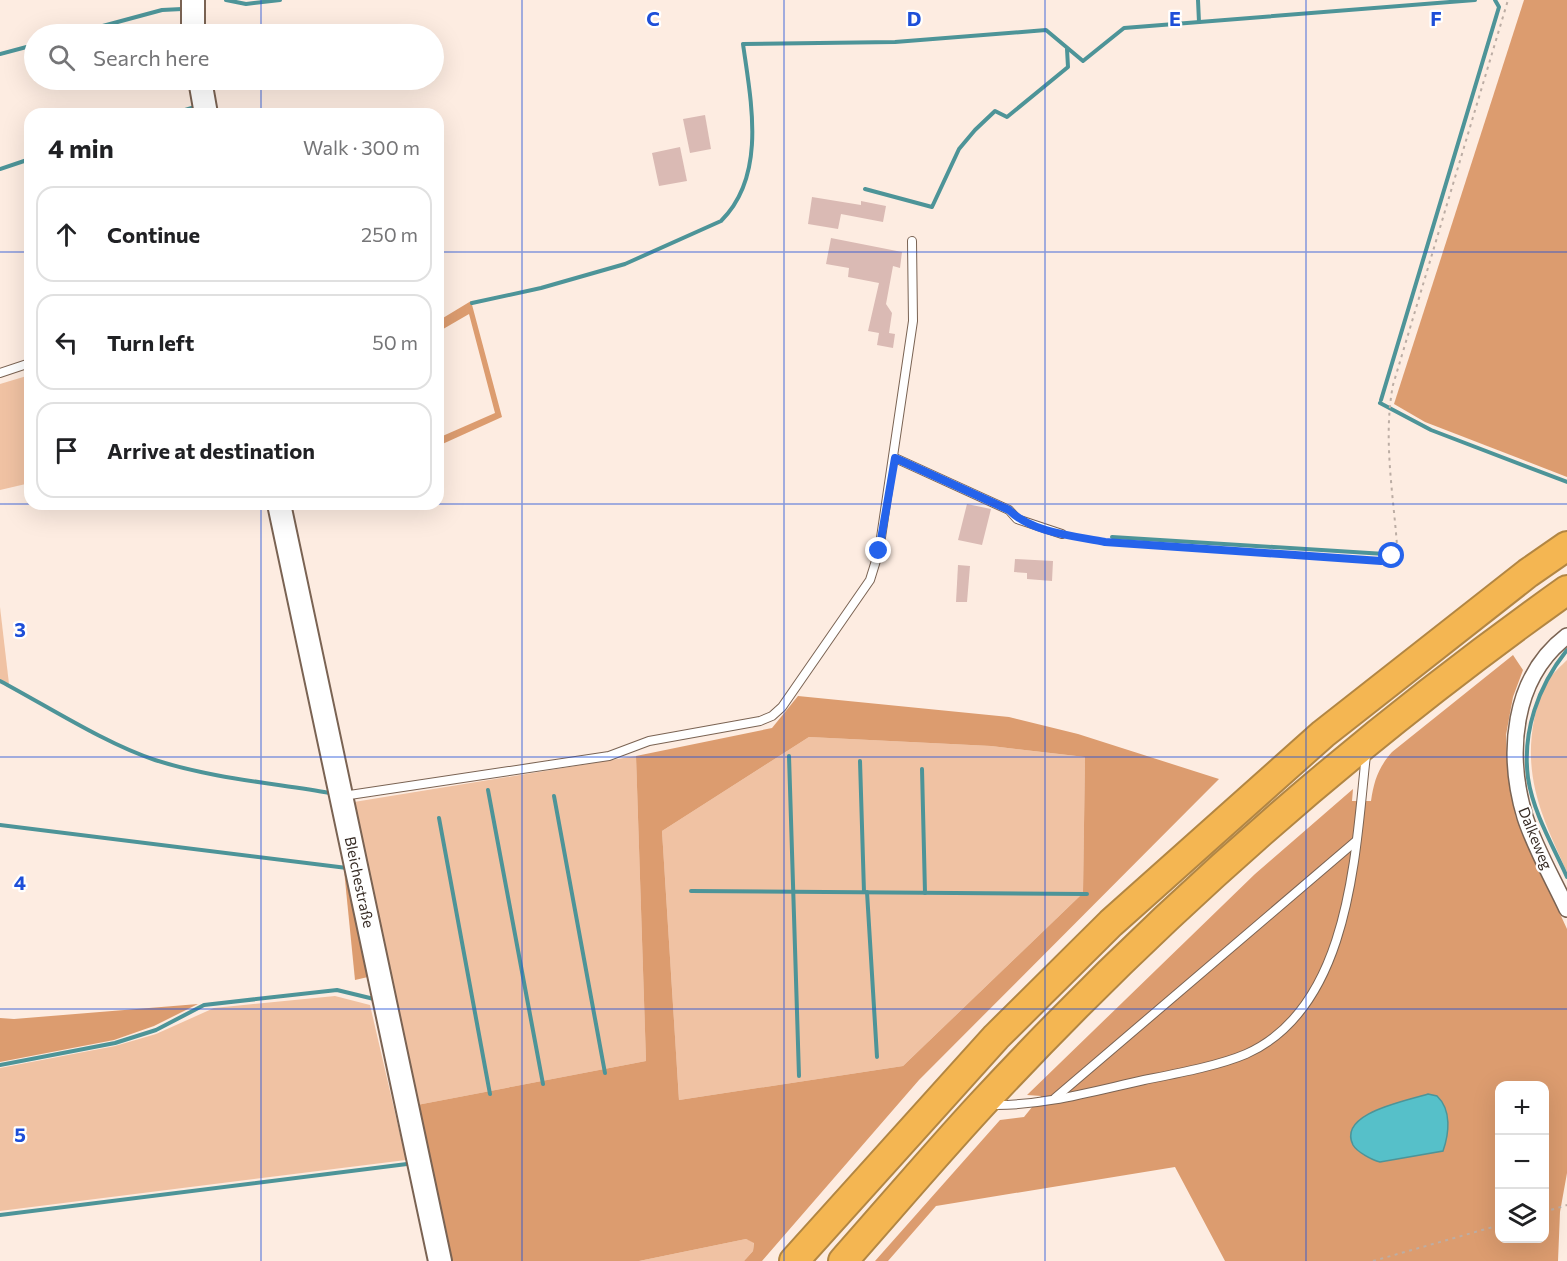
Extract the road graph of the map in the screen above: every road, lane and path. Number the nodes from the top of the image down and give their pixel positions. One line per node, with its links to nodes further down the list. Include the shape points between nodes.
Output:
1 (193, 0): 3 (street)
2 (1508, 0): 11 (path, via 1393,385 1388,435 1397,545 1392,556 1381,561 1358,560 1105,542)
3 (193, 24)
4 (202, 90): 5 (street)
5 (205, 108)
6 (912, 241): 9 (lane, via 914,321)
7 (24, 365): 8 (lane)
8 (0, 373)
9 (895, 458): 11 (lane, via 1009,510 1017,519); 16 (lane, via 870,580 772,716 649,741 609,756)
10 (280, 510): 16 (street, Bleichestraße)
11 (1062, 534)
12 (1567, 546): 25 (highway, via 1323,734 1111,922 996,1037)
13 (1567, 590): 15 (highway)
14 (1567, 636): 18 (street, Dalkeweg, via 1551,649 1533,674 1522,700 1515,736 1516,777 1525,818)
15 (1367, 743): 17 (lane); 20 (highway, via 1252,841 1142,944)
16 (342, 796): 24 (street, Bleichestraße)
17 (1356, 841): 19 (lane); 19 (lane, via 1337,940 1308,1001 1279,1032 1246,1054)
18 (1567, 909)
19 (1054, 1099): 20 (lane, via 1023,1106)
20 (981, 1105): 26 (highway)
21 (1567, 1205): 22 (path)
22 (1549, 1211)
23 (1495, 1226): 27 (path)
24 (440, 1261)
25 (794, 1261)
26 (843, 1261)
27 (1374, 1261)

